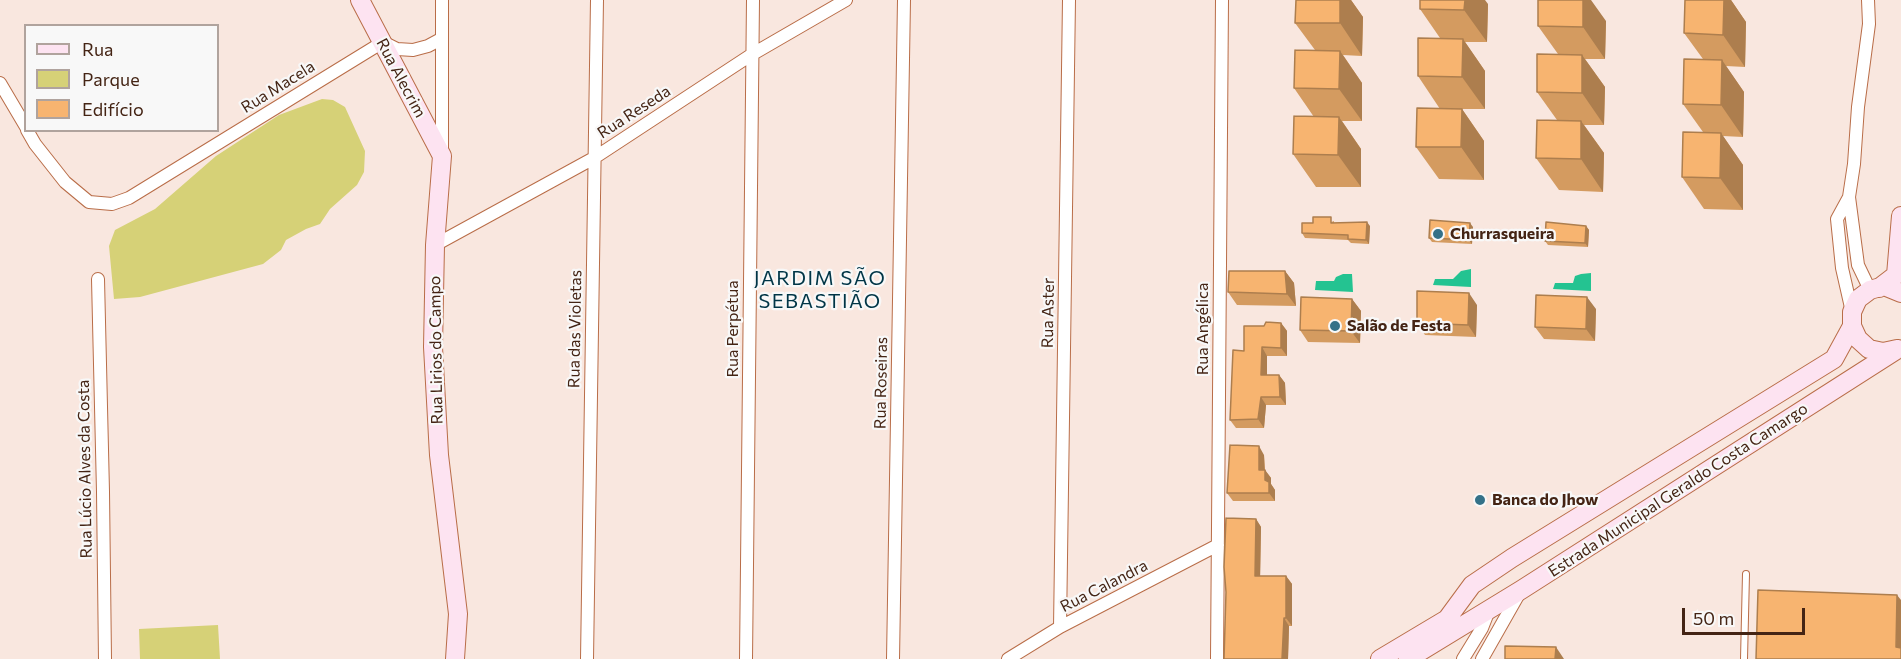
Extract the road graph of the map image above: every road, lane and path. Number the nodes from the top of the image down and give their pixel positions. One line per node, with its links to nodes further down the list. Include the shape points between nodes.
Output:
1 (360, 0): 11 (street, Rua Alecrim)
2 (442, 0): 10 (street, Rua Lirios do Campo)
3 (597, 0): 17 (street, Rua das Violetas)
4 (753, 0): 12 (street, Rua Perpétua)
5 (846, 0): 12 (street, Rua Reseda)
6 (904, 0): 36 (street, Rua Roseiras)
7 (1069, 0): 31 (street, Rua Aster)
8 (1222, 0): 26 (street, Rua Angélica)
9 (1868, 0): 18 (street, via 1869,24)
10 (441, 39): 11 (street, via 412,50 397,49); 16 (street, Rua Lirios do Campo)
11 (383, 42): 15 (street, Rua Macela, via 129,198 112,204 89,202 65,182); 16 (street, Rua Alecrim)
12 (751, 55): 17 (street, Rua Reseda); 35 (street, Rua Perpétua)
13 (0, 83): 14 (street)
14 (24, 125)
15 (28, 132)
16 (442, 156): 20 (street, Rua Lirios do Campo)
17 (594, 158): 20 (street, Rua Reseda); 34 (street, Rua das Violetas)
18 (1849, 197): 22 (street, via 1858,266); 24 (street, via 1837,219)
19 (1901, 216): 22 (street, Estrada Municipal Geraldo Costa Camargo, via 1896,275)
20 (435, 245): 33 (street, Rua Lirios do Campo, via 433,347 439,455 458,614)
21 (98, 279): 32 (street, Rua Lúcio Alves da Costa)
22 (1875, 289): 23 (street, via 1884,286); 24 (street, Estrada Municipal Geraldo Costa Camargo, via 1858,298)
23 (1901, 292)
24 (1854, 326): 25 (street, via 1869,349 1883,352); 28 (street, Estrada Municipal Geraldo Costa Camargo, via 1834,359)
25 (1899, 348): 29 (street, Estrada Municipal Geraldo Costa Camargo)
26 (1218, 545): 31 (street, Rua Calandra); 38 (street, Rua Angélica)
27 (1746, 574): 43 (lane)
28 (1472, 585): 30 (street); 39 (street, Estrada Municipal Geraldo Costa Camargo, via 1446,619)
29 (1521, 591): 30 (street, Estrada Municipal Geraldo Costa Camargo); 42 (street)
30 (1489, 610): 40 (street, Estrada Municipal Geraldo Costa Camargo); 41 (street)
31 (1060, 627): 37 (street, Rua Calandra)
32 (105, 659)
33 (455, 659)
34 (587, 659)
35 (747, 659)
36 (893, 659)
37 (1008, 659)
38 (1217, 659)
39 (1380, 659)
40 (1408, 659)
41 (1463, 659)
42 (1482, 659)
43 (1744, 659)

